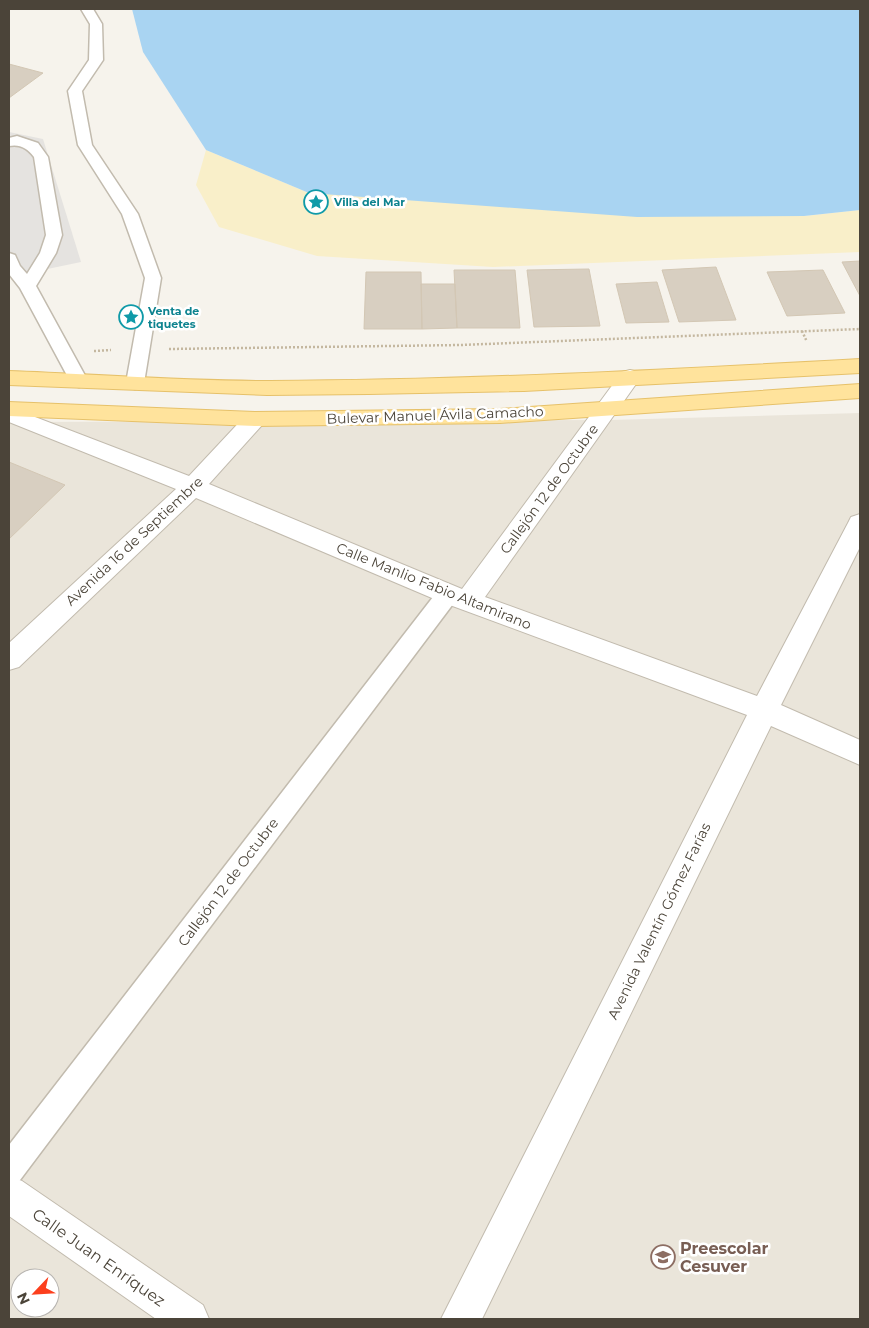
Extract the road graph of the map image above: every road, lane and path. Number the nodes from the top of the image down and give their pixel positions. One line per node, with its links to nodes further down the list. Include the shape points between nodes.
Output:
1 (87, 9): 6 (lane, via 96,24 96,60 76,91 86,145 130,214 153,278)
2 (9, 142): 4 (lane, via 17,140 34,146 41,157 54,235 48,253)
3 (9, 258): 4 (lane, via 12,267)
4 (28, 286): 7 (lane)
5 (860, 329): 6 (path, via 461,345)
6 (140, 349): 7 (path); 12 (lane)
7 (62, 352): 11 (lane)
8 (860, 366): 9 (main road, Bulevar Manuel Ávila Camacho)
9 (630, 377): 12 (main road, Bulevar Manuel Ávila Camacho, via 524,384 369,387 267,388); 14 (street, Callejón 12 de Octubre)
10 (9, 378): 11 (main road, Bulevar Manuel Ávila Camacho)
11 (79, 381): 12 (main road, Bulevar Manuel Ávila Camacho)
12 (135, 383)
13 (860, 391): 14 (main road, Bulevar Manuel Ávila Camacho)
14 (608, 408): 17 (main road, Bulevar Manuel Ávila Camacho, via 500,416); 20 (street, Callejón 12 de Octubre)
15 (9, 409): 17 (main road, Bulevar Manuel Ávila Camacho)
16 (9, 414): 18 (street, Calle Manlio Fabio Altamirano)
17 (256, 419): 18 (street, Avenida 16 de Septiembre)
18 (193, 487): 20 (street, Calle Manlio Fabio Altamirano); 21 (street, Avenida 16 de Septiembre)
19 (860, 523): 22 (street, Avenida Valentín Gómez Farías)
20 (458, 598): 22 (street, Calle Manlio Fabio Altamirano); 24 (lane, Callejón 12 de Octubre)
21 (9, 660)
22 (764, 710): 23 (street, Calle Manlio Fabio Altamirano); 27 (street, Avenida Valentín Gómez Farías)
23 (860, 754)
24 (9, 1169)
25 (9, 1194): 26 (street, Calle Juan Enríquez)
26 (189, 1319)
27 (461, 1319)

